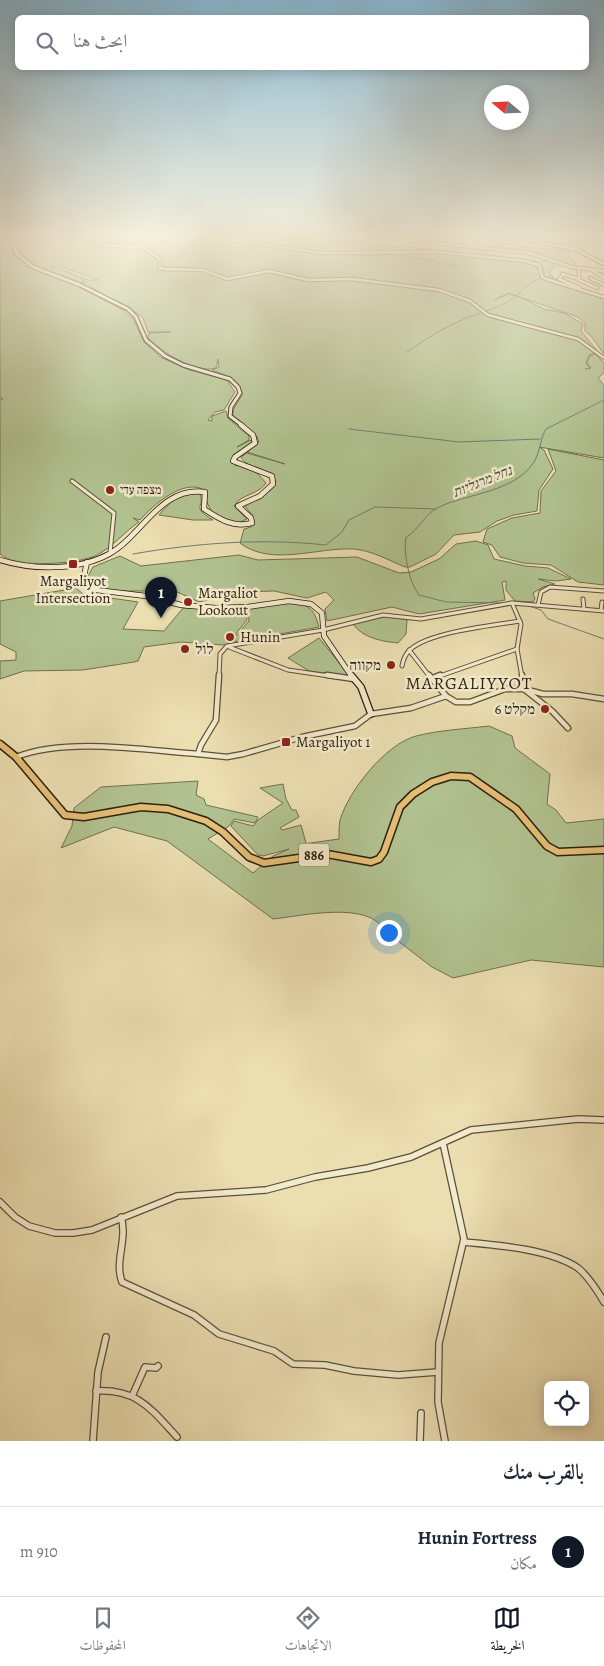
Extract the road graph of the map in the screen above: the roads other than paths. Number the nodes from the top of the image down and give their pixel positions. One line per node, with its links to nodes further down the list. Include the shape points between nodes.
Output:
1 (116, 303): 5 (main road, via 136,317 146,340 165,356 230,380 238,388 240,393 230,416 253,435 255,443 233,461 272,476 273,484 260,496 238,506 252,523 239,526 204,509 205,492 186,491 140,524)
2 (473, 303): 3 (street, via 488,315 578,339)
3 (604, 358)
4 (72, 481): 5 (street, via 114,513)
5 (110, 554): 7 (main road)
6 (0, 560): 7 (main road, via 29,567)
7 (87, 562): 16 (main road, via 83,581 90,588 216,608 289,601 305,603 321,611)
8 (604, 592): 12 (street, via 550,587 540,592)
9 (583, 599): 13 (street)
10 (602, 602): 14 (street)
11 (512, 603): 12 (street); 15 (street); 16 (street, via 421,619 383,615)
12 (538, 604): 13 (street)
13 (584, 609): 14 (street)
14 (603, 610)
15 (520, 621): 18 (street); 19 (street, via 468,628 419,643)
16 (324, 630): 17 (street); 22 (main road, via 324,636)
17 (227, 646): 22 (street, via 288,670); 29 (street, via 220,654 220,699 215,722 199,746)
18 (518, 649): 21 (street); 23 (street)
19 (409, 650): 20 (street); 21 (street)
20 (402, 666)
21 (433, 678): 24 (street)
22 (354, 679): 26 (main road, via 361,684)
23 (524, 689): 24 (street, via 505,689 464,703); 25 (street, via 543,694); 27 (street)
24 (446, 696): 26 (street, via 411,708)
25 (604, 699)
26 (371, 714): 29 (street, via 355,726 243,754 227,757)
27 (568, 728)
28 (0, 744): 30 (main road, 886)
29 (198, 754): 30 (street, via 59,747 34,750)
30 (16, 758): 31 (main road, 886, via 65,815 84,817 141,807 185,813 215,826 244,853 264,863 327,854 372,862 379,859 400,808 413,794 432,782 451,776 470,777 495,793 516,809 547,846 558,852)
31 (604, 850)
32 (604, 1120): 33 (street, via 578,1119 478,1129)
33 (443, 1143): 35 (street, via 390,1162 266,1190 177,1196); 36 (street)
34 (0, 1202): 35 (street, via 21,1221 55,1234 92,1230)
35 (121, 1217): 40 (street, via 125,1233 119,1274 122,1282 200,1318 218,1334 274,1351 294,1364 398,1375)
36 (464, 1242): 37 (street, via 503,1247 568,1263 586,1276); 40 (street, via 441,1328)
37 (604, 1302)
38 (106, 1336): 41 (street)
39 (158, 1366): 42 (street, via 145,1367)
40 (438, 1372): 47 (street, via 438,1402)
41 (96, 1391): 42 (street, via 119,1390); 45 (street)
42 (133, 1394): 44 (street)
43 (421, 1413): 46 (street)
44 (177, 1437)
45 (92, 1441)
46 (420, 1441)
47 (445, 1441)

